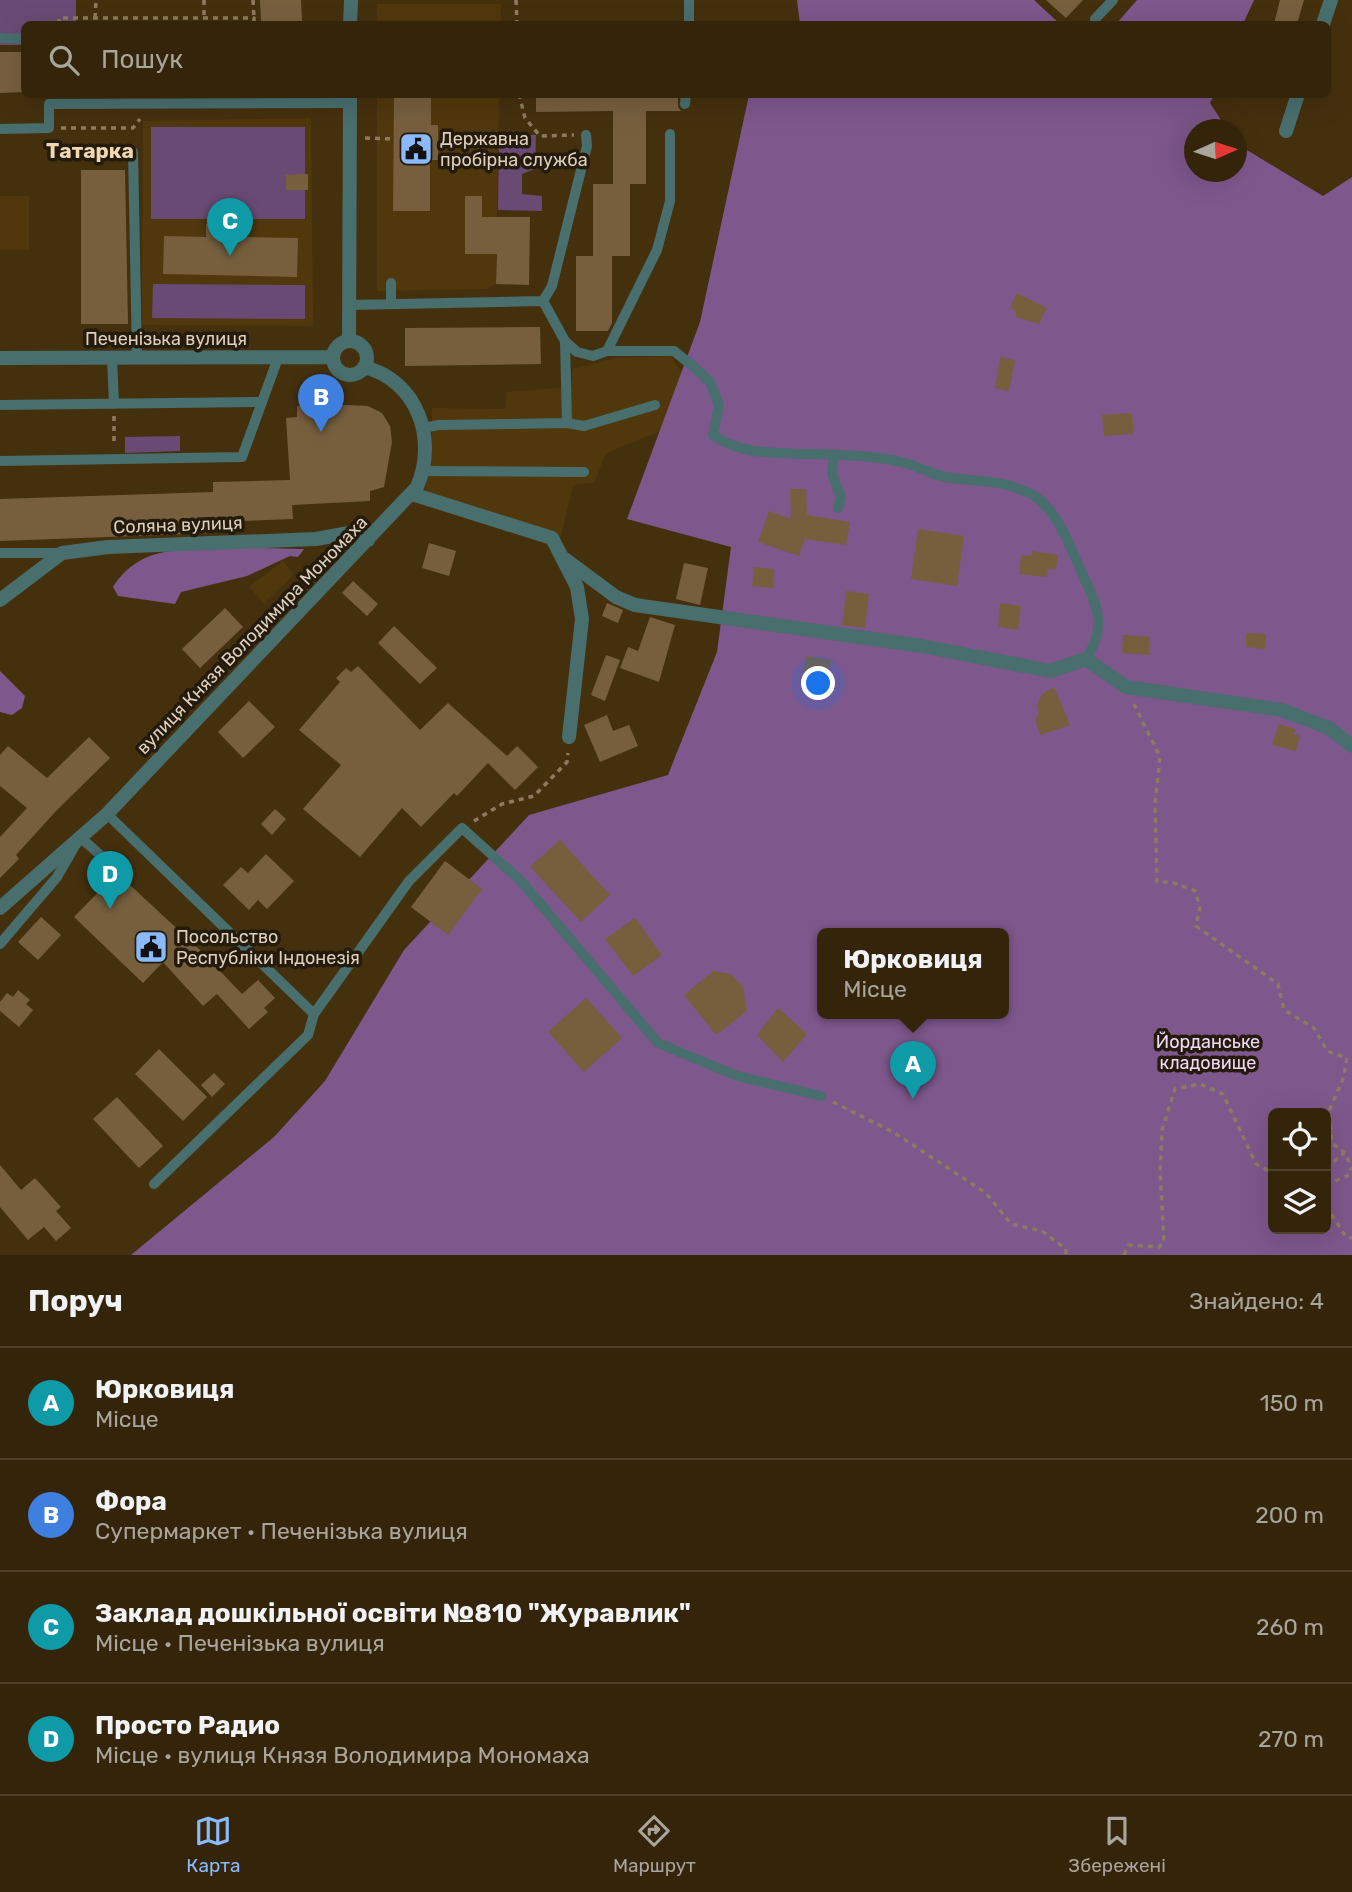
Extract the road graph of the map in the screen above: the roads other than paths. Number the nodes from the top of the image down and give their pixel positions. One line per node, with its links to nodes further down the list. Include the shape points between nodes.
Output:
1 (351, 0): 6 (street)
2 (689, 0): 7 (lane)
3 (1113, 0): 5 (lane)
4 (1331, 0): 8 (street)
5 (1095, 19)
6 (350, 21)
7 (689, 21)
8 (1324, 21)
9 (0, 38): 10 (lane)
10 (21, 39)
11 (1297, 98): 14 (street)
12 (350, 99): 13 (lane, via 49,104 49,128); 21 (street)
13 (0, 129)
14 (1286, 131)
15 (670, 134): 24 (lane, via 670,201 657,250)
16 (586, 135): 19 (lane, via 552,286)
17 (133, 152): 28 (lane)
18 (391, 283): 20 (lane)
19 (543, 302): 20 (lane); 23 (lane)
20 (391, 304): 21 (lane)
21 (349, 305): 22 (street)
22 (349, 341): 25 (street, via 336,348); 30 (street, via 366,352)
23 (565, 341): 24 (lane, via 577,352 593,356); 35 (lane)
24 (607, 351): 37 (lane, via 674,351 694,366 709,382 719,405 713,435 723,443 762,452)
25 (333, 357): 29 (street, Печенізька вулиця); 30 (street, via 335,367 348,375)
26 (0, 358): 27 (street, Печенізька вулиця)
27 (112, 358): 28 (street, Печенізька вулиця); 32 (lane)
28 (137, 358): 29 (street, Печенізька вулиця)
29 (278, 358): 31 (lane)
30 (365, 367): 36 (street, вулиця Князя Володимира Мономаха, via 382,371 401,385 415,404)
31 (262, 402): 32 (lane); 38 (lane, via 242,457)
32 (114, 404): 33 (lane)
33 (0, 405)
34 (655, 405): 35 (lane, via 584,426)
35 (567, 423): 36 (lane)
36 (423, 428): 39 (street, вулиця Князя Володимира Мономаха)
37 (834, 455): 42 (lane, via 832,474 841,497); 48 (lane, via 903,462 950,478 984,479 1033,496 1067,539 1098,614 1098,640)
38 (0, 461)
39 (424, 471): 40 (lane); 41 (street, вулиця Князя Володимира Мономаха)
40 (584, 472)
41 (412, 494): 43 (street, вулиця Князя Володимира Мономаха); 46 (street, via 552,538)
42 (838, 508)
43 (368, 540): 45 (street, Соляна вулиця, via 360,531 316,539); 51 (street, вулиця Князя Володимира Мономаха)
44 (0, 553): 45 (lane)
45 (62, 553): 47 (street, Соляна вулиця)
46 (565, 559): 48 (street, via 616,597 635,605 922,646 1050,671); 49 (street, via 588,620)
47 (0, 600)
48 (1086, 659): 50 (street, via 1126,687 1282,710 1328,728)
49 (569, 737)
50 (1352, 746)
51 (107, 814): 52 (street, вулиця Князя Володимира Мономаха); 56 (lane)
52 (80, 837): 53 (lane); 54 (street, вулиця Князя Володимира Мономаха); 55 (lane, via 58,877)
53 (108, 862)
54 (0, 908)
55 (0, 944)
56 (314, 1014): 57 (lane, via 409,881 462,828 521,881 658,1043 737,1076); 58 (lane, via 308,1035)
57 (821, 1096)
58 (155, 1184)

